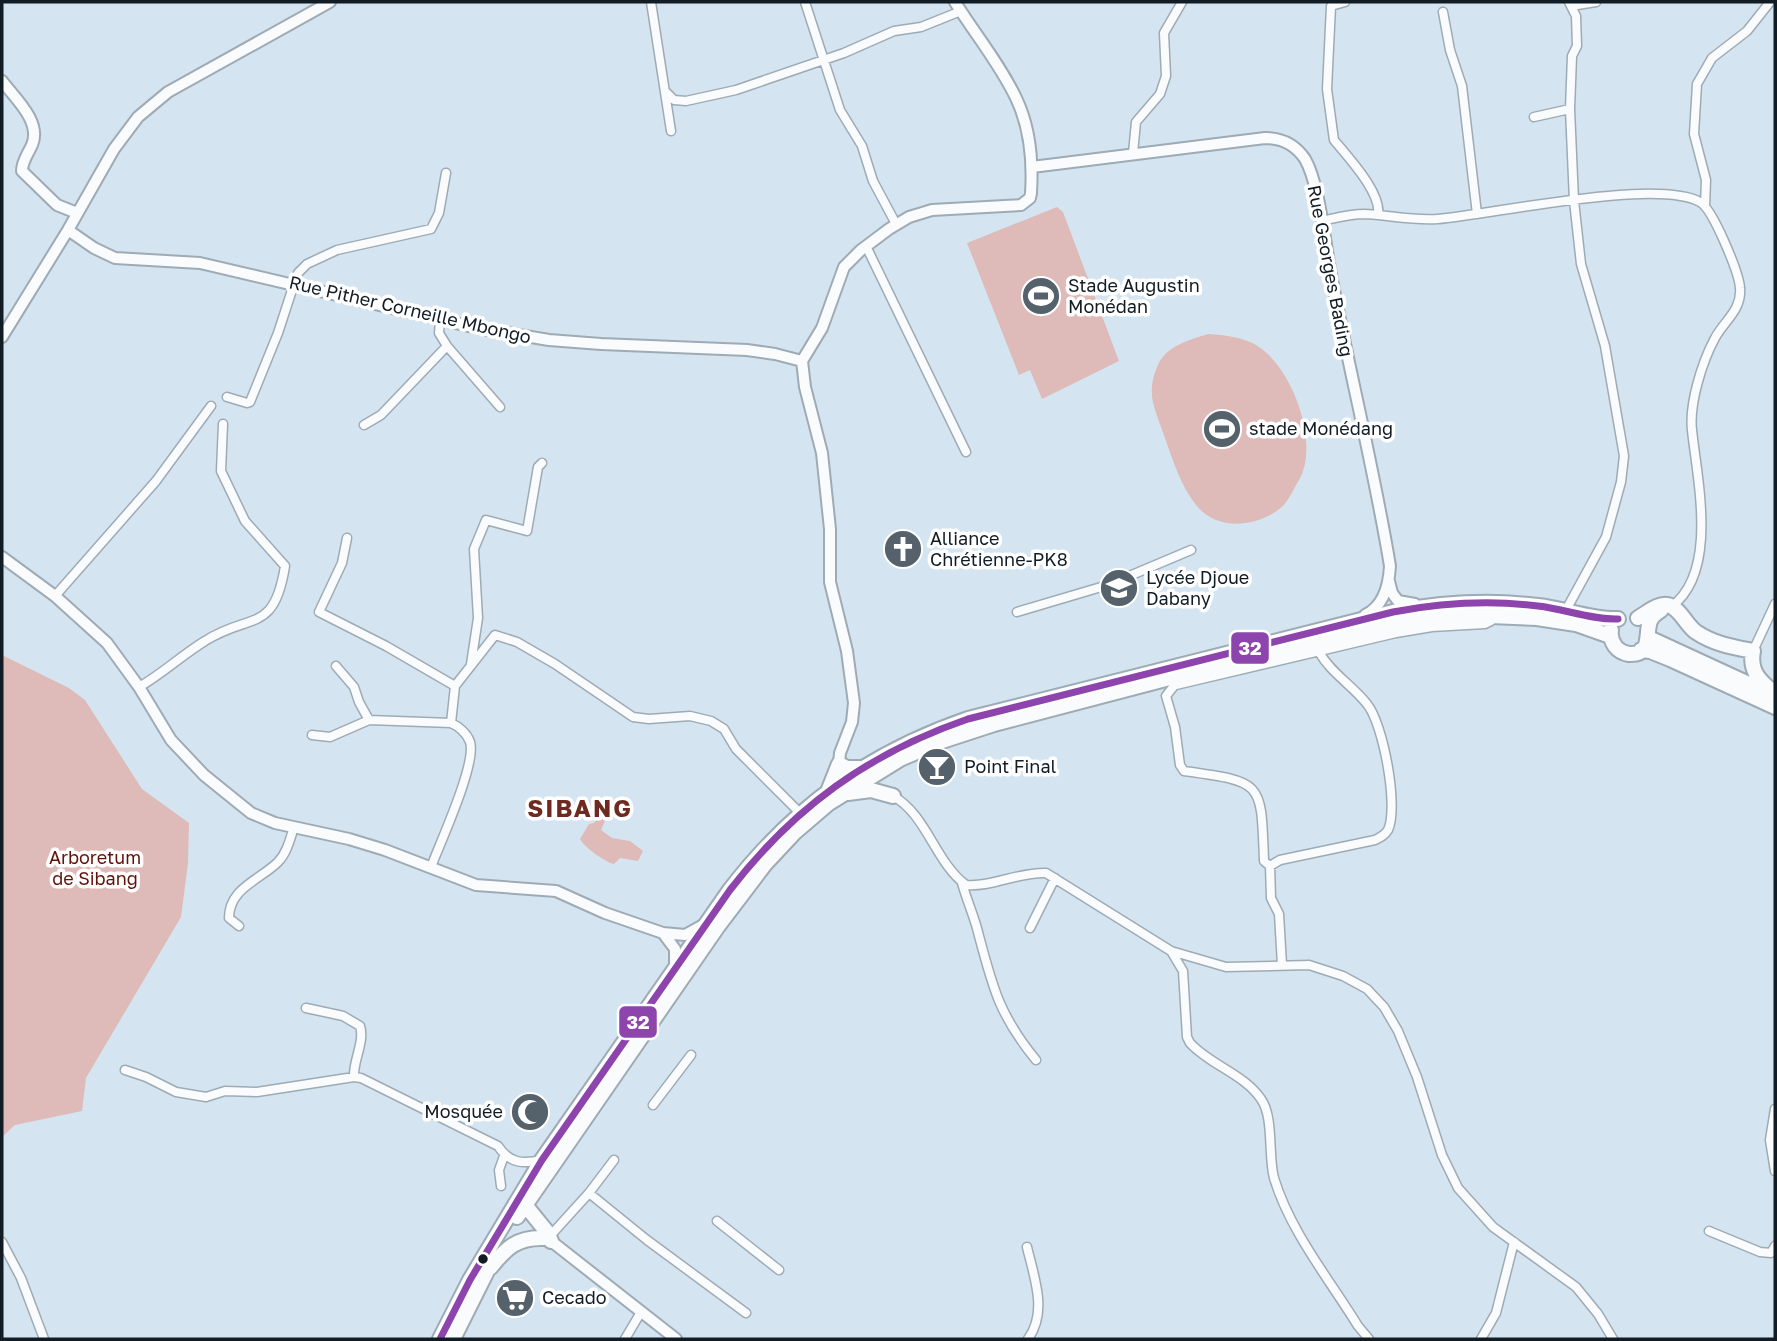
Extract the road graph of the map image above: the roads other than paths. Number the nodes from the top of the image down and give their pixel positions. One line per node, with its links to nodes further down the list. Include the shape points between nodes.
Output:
1 (330, 2): 22 (street, via 158,98 126,130)
2 (651, 2): 13 (street)
3 (805, 2): 11 (street)
4 (1182, 2): 17 (street, via 1164,33 1166,76 1160,94 1136,122)
5 (1345, 2): 24 (street, via 1331,6 1327,89 1332,122 1335,140 1371,190)
6 (1596, 2): 8 (street)
7 (1770, 2): 21 (street, via 1747,31 1712,58 1697,84 1694,134 1706,180)
8 (1570, 4): 14 (street, via 1576,16 1577,46 1572,56)
9 (958, 6): 11 (street, via 921,27 894,31); 18 (street, via 1016,96)
10 (1443, 12): 23 (street, via 1462,86)
11 (824, 59): 13 (street, via 686,102 674,100); 26 (street, via 844,118 862,146 873,181)
12 (2, 81): 22 (street, via 35,128 22,171 57,205)
13 (666, 92): 16 (street)
14 (1570, 109): 15 (street); 20 (street)
15 (1534, 117)
16 (671, 131)
17 (1133, 153): 18 (street, Rue Georges Bading); 25 (street, Rue Georges Bading, via 1265,138 1284,141 1307,163)
18 (1032, 167): 26 (street, via 1030,198 1021,205 932,210)
19 (446, 173): 29 (street, via 439,213 431,229 315,258)
20 (1574, 201): 21 (street, via 1673,194); 23 (street); 49 (street, via 1581,264 1605,346 1624,456 1606,537)
21 (1706, 206): 48 (street, via 1737,277 1740,297 1712,344 1692,406 1701,510 1699,553 1689,584)
22 (76, 213): 27 (street)
23 (1478, 214): 24 (street, via 1431,219)
24 (1378, 215): 25 (street)
25 (1322, 221): 44 (street, Rue Georges Bading, via 1389,561)
26 (896, 224): 28 (street)
27 (68, 230): 29 (street, Rue Pither Corneille Mbongo, via 115,258 190,261); 31 (street)
28 (866, 246): 33 (street, via 844,267 822,328); 39 (street)
29 (294, 284): 30 (street, Rue Pither Corneille Mbongo); 34 (street, via 250,402)
30 (440, 320): 32 (street, via 439,333); 33 (street, Rue Pither Corneille Mbongo, via 549,340 747,350)
31 (2, 337)
32 (447, 346): 36 (street); 38 (street, via 381,415)
33 (802, 361): 71 (street, via 822,453 830,582 854,703)
34 (227, 397)
35 (211, 406): 45 (street, via 156,481)
36 (500, 407)
37 (223, 424): 64 (street, via 221,471 245,521 285,566 281,587 275,604 257,620 208,639)
38 (363, 425)
39 (966, 452)
40 (542, 463): 59 (street, via 527,531 486,520 474,548 478,618)
41 (347, 538): 63 (street, via 342,562 319,611)
42 (1191, 550): 50 (street, via 1108,584)
43 (2, 557): 45 (street)
44 (1388, 578): 47 (street, via 1398,601); 54 (street, via 1377,608)
45 (55, 596): 64 (street, via 107,643)
46 (1775, 604): 57 (street)
47 (1443, 605): 49 (highway, via 1504,603); 54 (highway)
48 (1671, 607): 52 (highway, via 1659,606); 56 (highway, via 1655,614); 57 (highway, via 1709,639)
49 (1566, 610): 53 (highway)
50 (1017, 612)
51 (1492, 615): 55 (highway, via 1558,620); 58 (street, via 1485,624 1414,629); 60 (highway, via 1414,620)
52 (1639, 618): 53 (highway); 56 (highway, via 1645,623)
53 (1618, 619): 55 (highway)
54 (1340, 624): 72 (highway, via 968,719 922,736)
55 (1610, 636): 56 (highway, via 1615,646 1632,654)
56 (1646, 639): 65 (highway); 66 (highway, via 1662,655)
57 (1753, 651): 65 (highway, via 1756,676)
58 (1319, 652): 60 (street); 77 (street, via 1375,717 1390,772 1389,828 1375,840)
59 (471, 664): 63 (street); 75 (street, via 495,635 555,664 633,717 690,716 711,721 724,729 736,749)
60 (1248, 664): 62 (highway)
61 (336, 666): 67 (street, via 354,687)
62 (1179, 680): 70 (highway, via 975,729); 77 (street, via 1166,696 1180,765 1184,771 1246,783 1255,791 1262,808 1264,861)
63 (455, 686): 68 (street)
64 (139, 687): 76 (street, via 171,740 222,792 259,817)
65 (1775, 694)
66 (1775, 707)
67 (369, 720): 68 (street); 69 (street, via 330,737)
68 (451, 723): 78 (street, via 470,741 471,752 459,798)
69 (312, 735)
70 (900, 759): 73 (highway); 74 (highway, via 886,779)
71 (839, 764): 72 (highway); 73 (highway)
72 (862, 768): 73 (highway)
73 (835, 792): 74 (highway, via 871,790); 75 (highway); 99 (highway, via 749,882)
74 (893, 796): 80 (street, via 911,809)
75 (800, 813): 81 (highway, via 762,849)
76 (295, 827): 78 (street, via 349,839); 82 (street, via 278,863 235,896 229,918)
77 (1270, 866): 86 (street)
78 (431, 867): 84 (street, via 483,886 556,891)
79 (1055, 878): 80 (street, via 1036,873 978,885); 83 (street); 85 (street)
80 (962, 883): 90 (street, via 994,991 1011,1027)
81 (705, 924): 84 (street, via 685,935); 87 (highway)
82 (239, 926)
83 (1030, 928)
84 (663, 933): 87 (street, via 675,949)
85 (1171, 951): 86 (street, via 1226,967); 120 (street, via 1184,971 1190,1043 1262,1100 1273,1177 1289,1217)
86 (1282, 965): 107 (street, via 1309,965 1343,976 1367,989 1384,1007 1417,1077 1442,1155 1458,1188 1482,1218)
87 (674, 970): 96 (highway)
88 (306, 1008): 92 (street, via 343,1016 361,1029)
89 (691, 1055): 93 (street)
90 (1035, 1060)
91 (125, 1070): 92 (street, via 176,1093 206,1097)
92 (354, 1077): 95 (street, via 498,1146)
93 (653, 1105)
94 (1775, 1109): 98 (street, via 1770,1140)
95 (504, 1156): 96 (street, via 524,1163); 100 (street, via 499,1170)
96 (542, 1160): 102 (highway)
97 (614, 1160): 101 (street)
98 (1775, 1171)
99 (546, 1177): 102 (highway); 105 (highway, via 541,1200)
100 (501, 1186)
101 (589, 1193): 105 (street); 113 (street)
102 (520, 1206): 105 (highway); 111 (highway); 115 (highway, via 470,1280)
103 (717, 1221): 110 (street)
104 (1709, 1231): 108 (street, via 1760,1252 1770,1253)
105 (547, 1235): 111 (highway, via 513,1242); 112 (street)
106 (2, 1242): 114 (street)
107 (1514, 1242): 121 (street, via 1496,1313); 122 (street, via 1576,1287)
108 (1775, 1246)
109 (1027, 1247): 119 (street, via 1039,1315)
110 (779, 1270)
111 (485, 1274): 116 (highway)
112 (641, 1312): 117 (street); 118 (street)
113 (747, 1313)
114 (44, 1339)
115 (440, 1339)
116 (453, 1339)
117 (625, 1339)
118 (676, 1339)
119 (1028, 1339)
120 (1369, 1339)
121 (1481, 1339)
122 (1613, 1339)

